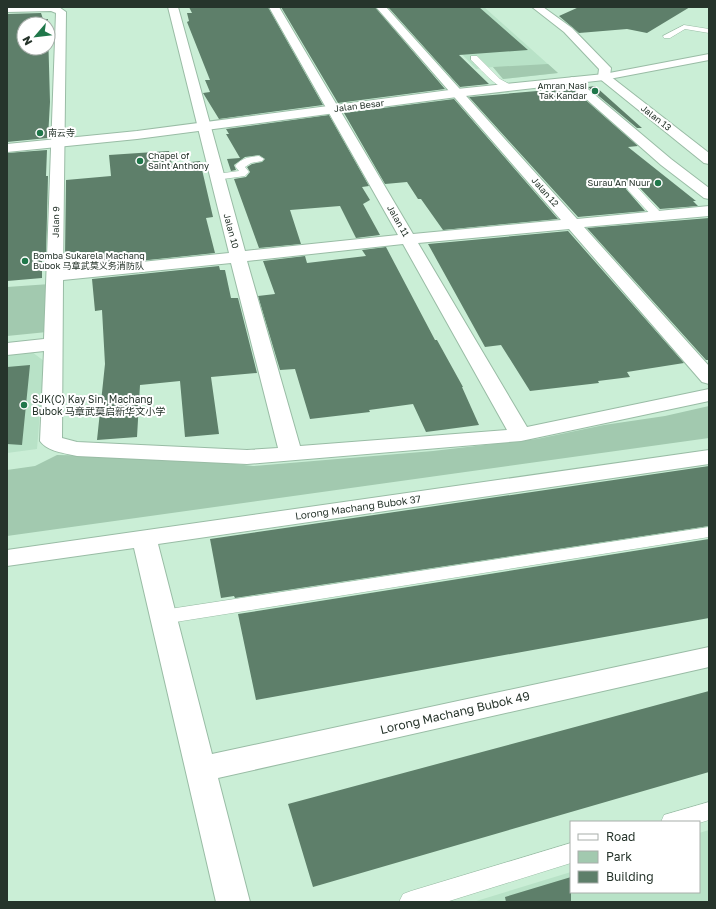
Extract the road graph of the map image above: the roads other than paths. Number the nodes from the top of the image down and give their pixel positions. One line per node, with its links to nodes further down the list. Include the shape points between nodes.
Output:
1 (173, 7): 16 (street, Jalan 10)
2 (274, 7): 15 (street, Jalan 11)
3 (381, 7): 14 (street, Jalan 12)
4 (537, 7): 11 (street, via 568,30 585,47 605,68)
5 (53, 8): 6 (street); 17 (street, Jalan 9, via 61,12)
6 (7, 9)
7 (709, 31): 8 (lane, via 684,27)
8 (667, 36)
9 (709, 57): 11 (street, Jalan Besar)
10 (474, 58): 13 (lane, via 497,81)
11 (604, 77): 12 (street, Jalan Besar); 20 (street, Jalan 13)
12 (572, 81): 13 (street, Jalan Besar); 23 (street, via 666,162)
13 (508, 87): 14 (street, Jalan Besar)
14 (457, 94): 15 (street, Jalan Besar); 26 (street, Jalan 12)
15 (334, 109): 16 (street, Jalan Besar); 27 (street, Jalan 11)
16 (203, 126): 17 (street, Jalan Besar); 21 (street, Jalan 10)
17 (58, 143): 18 (street, Jalan Besar); 29 (street, Jalan 9)
18 (7, 148)
19 (259, 159): 21 (lane, via 248,160 240,166 244,172 242,174)
20 (709, 160)
21 (216, 177): 28 (street, Jalan 10)
22 (632, 188): 25 (lane)
23 (709, 195)
24 (709, 211): 25 (street)
25 (658, 216): 26 (street)
26 (573, 224): 27 (street); 32 (street, Jalan 12)
27 (408, 239): 28 (street); 34 (street, Jalan 11)
28 (238, 256): 29 (street); 35 (street, Jalan 10)
29 (55, 276): 30 (street, Jalan 9)
30 (53, 344): 31 (street); 35 (street, Jalan 9, via 51,441 77,449 247,457)
31 (7, 349)
32 (709, 378)
33 (709, 395): 34 (street)
34 (521, 435): 35 (street)
35 (291, 454)
36 (709, 457): 38 (street, Lorong Machang Bubok 37)
37 (709, 532): 40 (lane)
38 (144, 538): 39 (street, Lorong Machang Bubok 37); 40 (street)
39 (7, 558)
40 (163, 616): 42 (street)
41 (709, 657): 42 (street, Lorong Machang Bubok 49)
42 (201, 769): 46 (street)
43 (709, 811): 44 (lane)
44 (675, 821)
45 (570, 853): 47 (lane)
46 (233, 902)
47 (411, 902)

